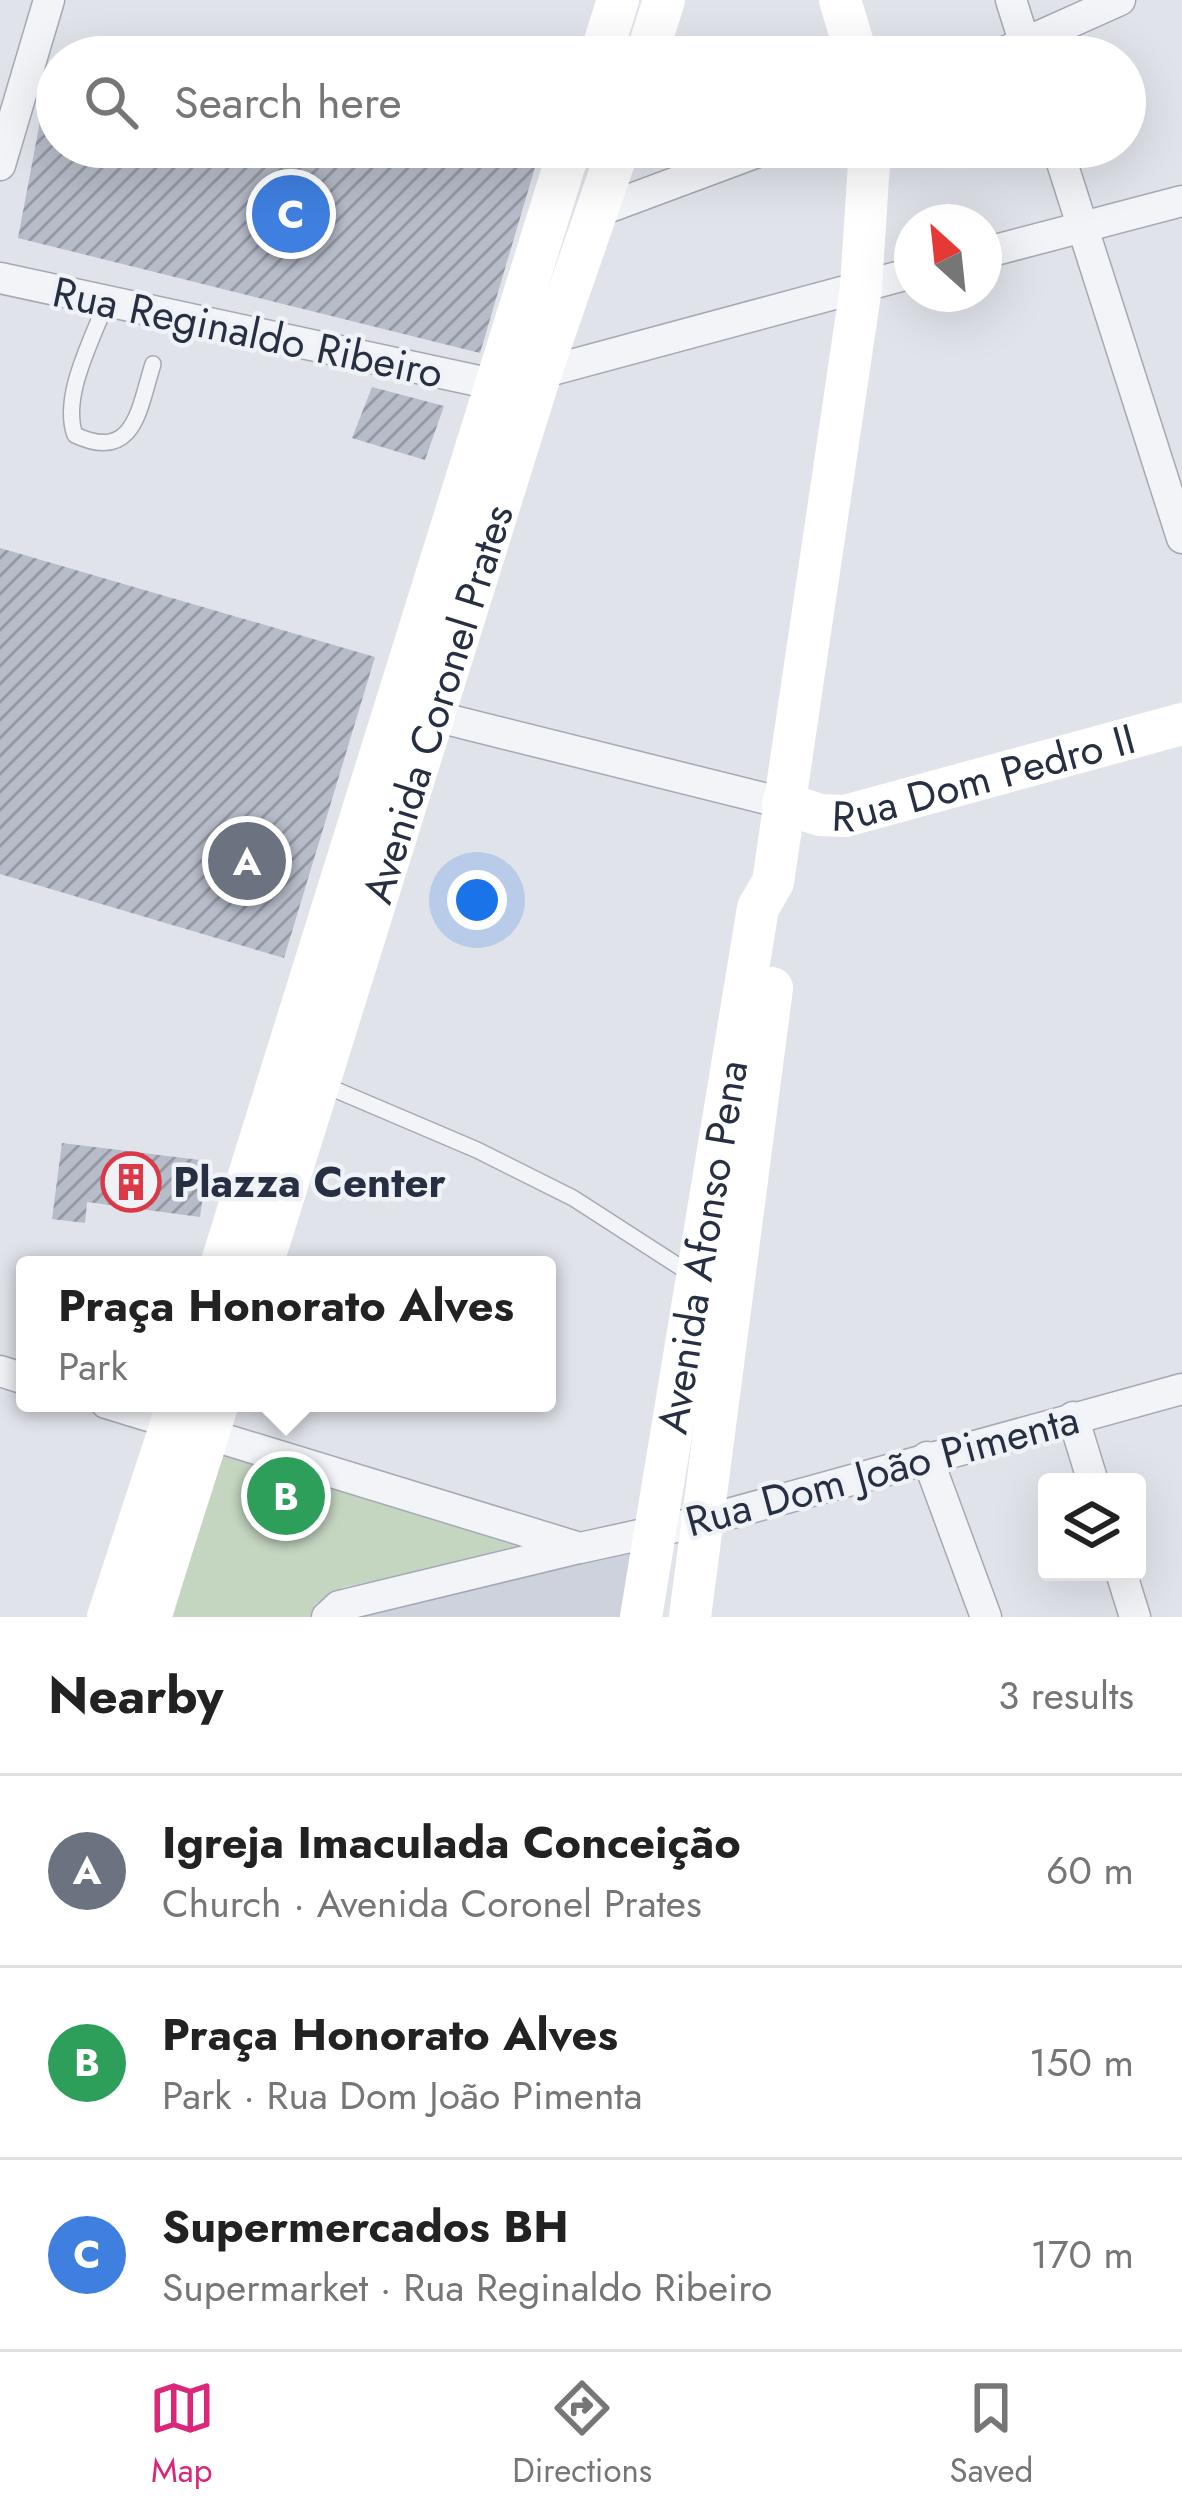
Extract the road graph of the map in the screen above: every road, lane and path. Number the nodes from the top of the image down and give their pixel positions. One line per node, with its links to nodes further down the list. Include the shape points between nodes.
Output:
1 (49, 0): 7 (street)
2 (618, 0): 8 (main road)
3 (664, 0): 9 (main road)
4 (840, 0): 10 (main road)
5 (1012, 0): 11 (street)
6 (1120, 0): 12 (street)
7 (38, 36)
8 (607, 36)
9 (653, 36)
10 (851, 36)
11 (1022, 36)
12 (1052, 36)
13 (36, 44): 14 (street)
14 (0, 166)
15 (563, 168): 30 (main road, Avenida Coronel Prates)
16 (612, 168): 21 (main road, Avenida Coronel Prates)
17 (715, 168): 21 (street)
18 (869, 168): 26 (main road, Avenida Afonso Pena)
19 (1064, 168): 22 (street)
20 (1182, 201): 22 (street)
21 (599, 211): 29 (main road, Avenida Coronel Prates)
22 (1082, 226): 23 (street); 31 (street)
23 (1002, 248)
24 (0, 278): 27 (street, Rua Reginaldo Ribeiro)
25 (894, 278): 26 (street)
26 (861, 287): 29 (street); 34 (main road, Avenida Afonso Pena)
27 (106, 303): 28 (lane, via 69,419 76,435 97,445 131,430); 30 (street, Rua Reginaldo Ribeiro)
28 (154, 364)
29 (541, 372): 30 (street); 32 (main road, Avenida Coronel Prates)
30 (496, 385): 37 (main road, Avenida Coronel Prates)
31 (1182, 538)
32 (434, 716): 34 (street); 36 (main road, Avenida Coronel Prates)
33 (1182, 724): 34 (main road, Rua Dom Pedro II, via 845,816)
34 (783, 803): 35 (main road, Avenida Afonso Pena)
35 (773, 882): 39 (main road, Avenida Afonso Pena, via 758,908); 45 (main road, Avenida Afonso Pena, via 782,911)
36 (319, 1082): 38 (main road, Avenida Coronel Prates); 39 (lane, via 573,1198)
37 (224, 1256)
38 (265, 1256)
39 (695, 1277): 46 (main road, Avenida Afonso Pena)
40 (1182, 1389): 42 (street, Rua Dom João Pimenta)
41 (194, 1416): 47 (street, Rua Dom João Pimenta); 50 (main road); 51 (main road)
42 (1073, 1417): 43 (street, Rua Dom João Pimenta); 44 (street)
43 (927, 1457): 45 (street, Rua Dom João Pimenta); 54 (street)
44 (1090, 1473)
45 (703, 1521): 46 (street, Rua Dom João Pimenta); 53 (main road, Avenida Afonso Pena)
46 (654, 1533): 47 (street, Rua Dom João Pimenta); 52 (main road, Avenida Afonso Pena)
47 (580, 1548): 49 (street, Rua Dom João Pimenta)
48 (1124, 1581): 55 (street)
49 (333, 1611)
50 (108, 1617)
51 (150, 1617)
52 (641, 1617)
53 (690, 1617)
54 (986, 1617)
55 (1135, 1617)

